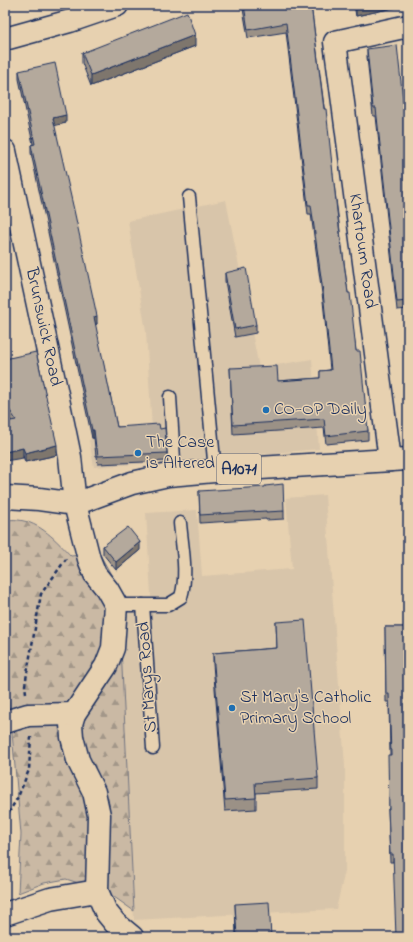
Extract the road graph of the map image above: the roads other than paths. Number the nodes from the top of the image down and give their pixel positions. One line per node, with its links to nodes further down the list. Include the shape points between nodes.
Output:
1 (117, 5): 3 (street, via 70,22)
2 (408, 26): 8 (street, Khartoum Road, via 335,42)
3 (5, 39)
4 (5, 151): 6 (street, Brunswick Road)
5 (189, 197): 9 (lane)
6 (12, 217): 12 (street, Brunswick Road, via 70,457)
7 (170, 397): 10 (lane)
8 (399, 459): 9 (street, A1071)
9 (214, 471): 10 (street, A1071)
10 (175, 475): 12 (street, A1071, via 132,483)
11 (5, 497): 12 (street, A1071)
12 (75, 504): 14 (street, St Marys Road, via 95,574)
13 (180, 523): 15 (lane, St Marys Road, via 184,565 182,597 168,605)
14 (116, 605): 15 (lane, St Marys Road); 16 (street, St Marys Road, via 113,648 106,666)
15 (143, 605): 18 (lane, St Marys Road)
16 (74, 714): 17 (street, via 28,715); 19 (street, St Marys Road, via 71,724 72,737 78,760 94,792 98,815)
17 (5, 722)
18 (153, 748)
19 (97, 891): 20 (street, via 50,899); 21 (street, St Marys Road, via 106,912)
20 (5, 914)
21 (132, 937)

